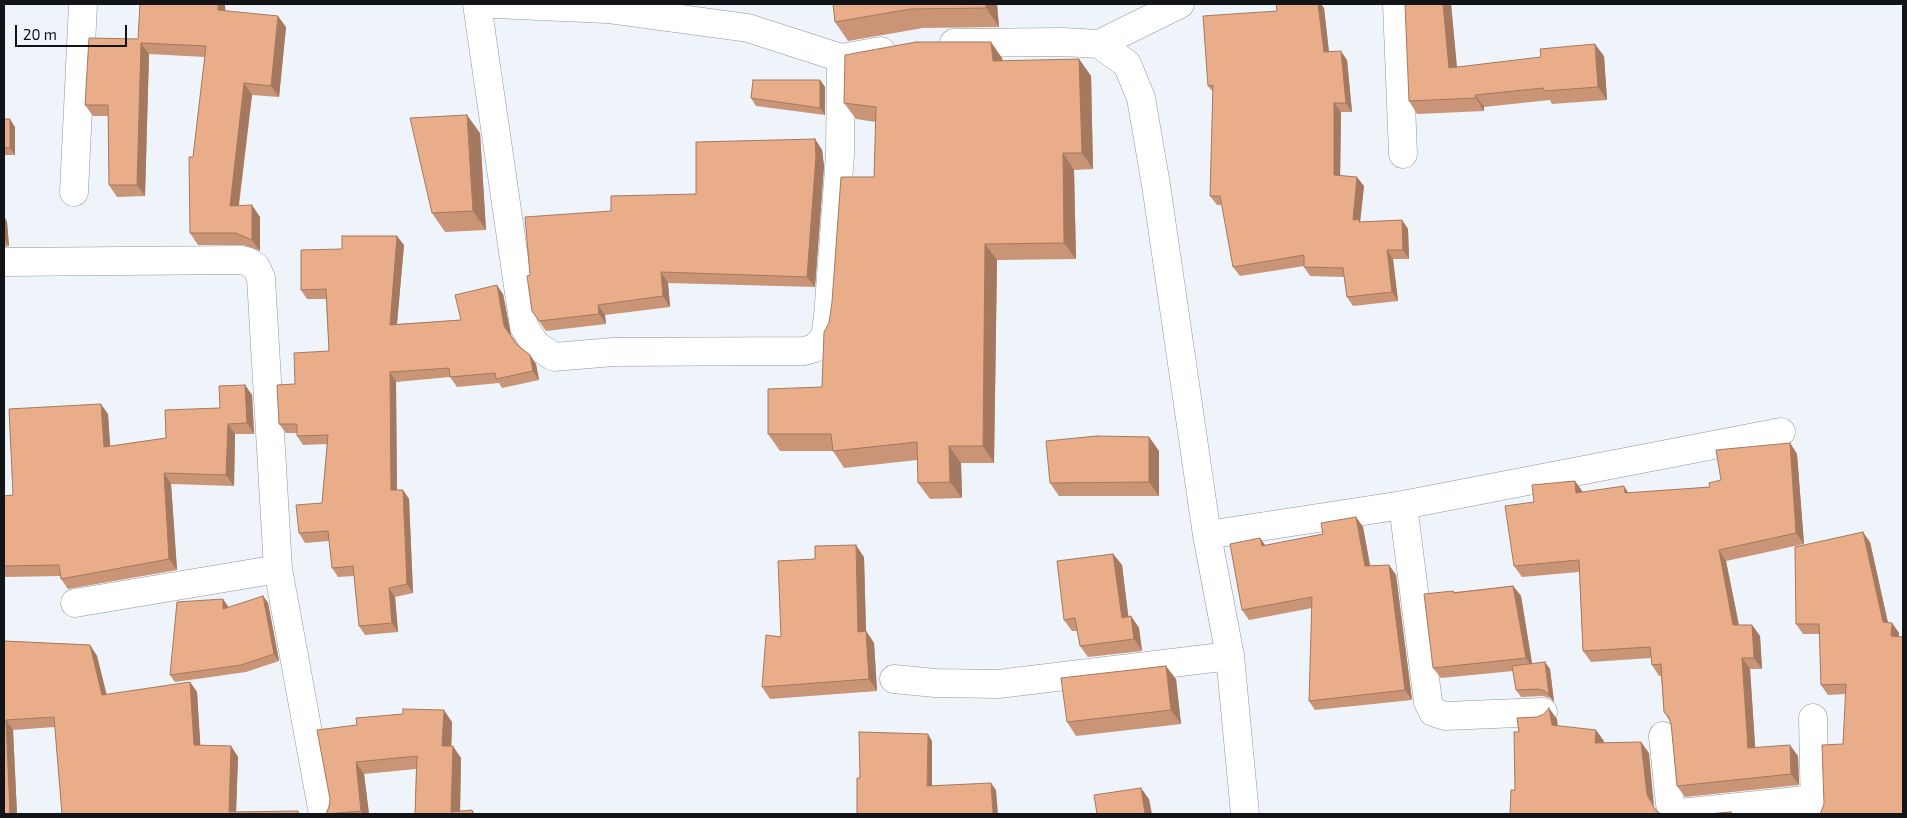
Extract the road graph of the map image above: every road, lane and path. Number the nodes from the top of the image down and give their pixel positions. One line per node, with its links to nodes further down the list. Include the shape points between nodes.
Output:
1 (83, 4): 9 (street)
2 (477, 4): 7 (street, via 524,326 536,345 554,357 613,352 815,348 825,337 828,318 840,155)
3 (494, 4): 7 (street, via 607,9 748,28)
4 (1180, 4): 6 (street)
5 (1397, 4): 8 (street)
6 (1099, 44): 7 (street, via 917,44); 13 (street, via 1127,64 1141,98)
7 (841, 58)
8 (1403, 154)
9 (74, 192)
10 (4, 262): 14 (street, via 241,260 256,267 261,278)
11 (1781, 432): 12 (street)
12 (1403, 505): 13 (street); 18 (street, via 1428,702 1433,712 1445,716)
13 (1207, 535): 16 (street)
14 (278, 569): 15 (street); 22 (street)
15 (75, 603)
16 (1230, 656): 17 (street, via 998,684); 23 (street)
17 (894, 679)
18 (1543, 712)
19 (1813, 718): 21 (street)
20 (1663, 736): 21 (street, via 1670,804 1676,812)
21 (1816, 807)
22 (323, 814)
23 (1245, 814)

